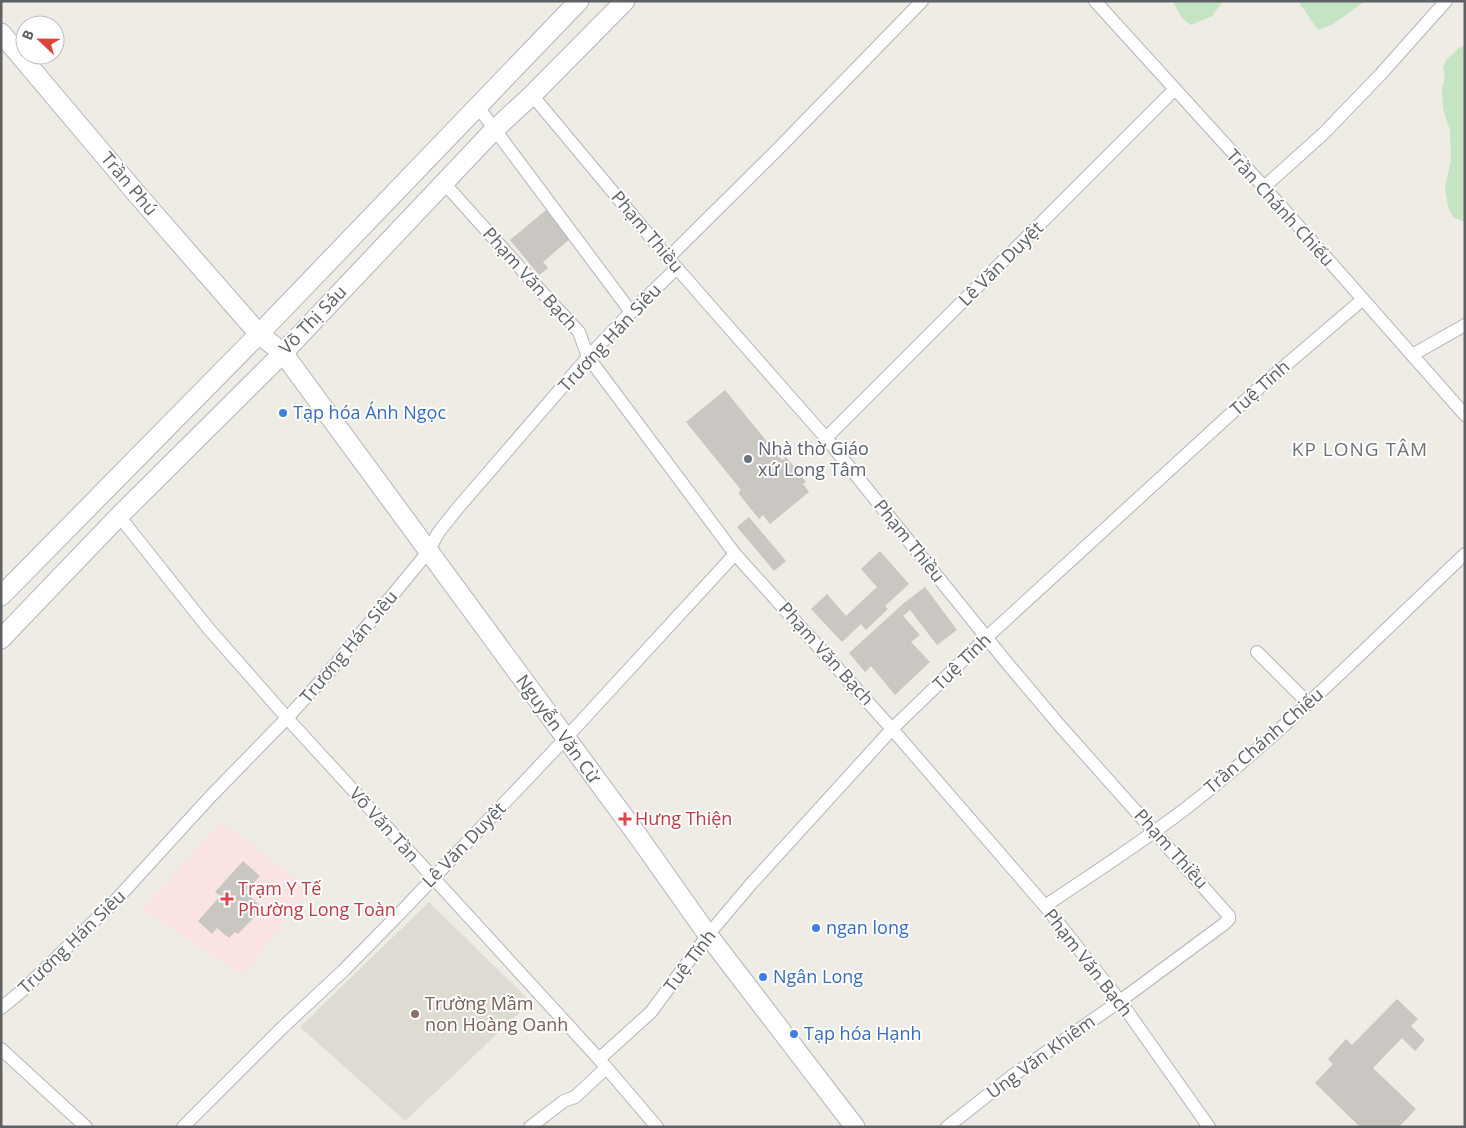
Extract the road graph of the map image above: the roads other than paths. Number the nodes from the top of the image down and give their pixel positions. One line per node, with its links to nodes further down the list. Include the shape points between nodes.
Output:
1 (579, 1): 9 (main road, Võ Thị Sáu)
2 (625, 1): 8 (main road, Võ Thị Sáu)
3 (922, 1): 13 (street)
4 (1095, 1): 7 (street, Trần Chánh Chiếu)
5 (1446, 1): 12 (street, via 1329,128)
6 (1, 33): 18 (main road, Trần Phú)
7 (1175, 89): 12 (street, Trần Chánh Chiếu); 23 (street, Lê Văn Duyệt)
8 (532, 95): 10 (main road, Võ Thị Sáu); 13 (street, Phạm Thiều)
9 (478, 107): 10 (street); 18 (main road, Võ Thị Sáu)
10 (494, 130): 11 (main road, Võ Thị Sáu); 16 (street)
11 (444, 184): 19 (main road, Võ Thị Sáu); 21 (street, Phạm Văn Bạch, via 579,332)
12 (1264, 187): 15 (street, Trần Chánh Chiếu)
13 (668, 258): 14 (street, Phạm Thiều)
14 (677, 268): 16 (street, Trương Hán Siêu); 23 (street, Phạm Thiều)
15 (1362, 300): 20 (street, Trần Chánh Chiếu); 29 (street, Tuệ Tĩnh, via 1259,388)
16 (631, 312): 21 (street, Trương Hán Siêu)
17 (1465, 325): 20 (street)
18 (260, 334): 19 (main road, Nguyễn Văn Cừ); 28 (main road, Võ Thị Sáu)
19 (282, 353): 24 (main road, Võ Thị Sáu); 25 (main road, Nguyễn Văn Cừ)
20 (1412, 355): 22 (street, Trần Chánh Chiếu)
21 (588, 357): 25 (street, Trương Hán Siêu, via 438,532); 26 (street, Phạm Văn Bạch)
22 (1465, 415)
23 (826, 438): 29 (street, Phạm Thiều)
24 (119, 516): 30 (main road, Võ Thị Sáu); 33 (street, Võ Văn Tần, via 208,628)
25 (428, 552): 33 (street, Trương Hán Siêu); 35 (main road, Nguyễn Văn Cừ)
26 (735, 554): 34 (street, Phạm Văn Bạch); 35 (street, Lê Văn Duyệt)
27 (1465, 554): 32 (street, Trần Chánh Chiếu)
28 (1, 596)
29 (987, 637): 34 (street, Tuệ Tĩnh); 36 (street, Phạm Thiều, via 1061,727)
30 (1, 639)
31 (1257, 652): 32 (street)
32 (1308, 703): 36 (street, Trần Chánh Chiếu, via 1201,796)
33 (287, 718): 37 (street, Võ Văn Tần); 42 (street, Trương Hán Siêu, via 116,900)
34 (892, 728): 38 (street, Phạm Văn Bạch); 40 (street, Tuệ Tĩnh)
35 (565, 739): 37 (street, Lê Văn Duyệt); 40 (main road, Nguyễn Văn Cừ)
36 (1155, 831): 38 (street, Trần Chánh Chiếu); 39 (street, Phạm Thiều)
37 (433, 878): 44 (street, Võ Văn Tần); 47 (street, Lê Văn Duyệt)
38 (1045, 906): 41 (street, Phạm Văn Bạch)
39 (1229, 916): 41 (street, Ung Văn Khiêm, via 1224,924)
40 (708, 935): 44 (street, Tuệ Tĩnh, via 651,1012); 50 (main road, Nguyễn Văn Cừ)
41 (1120, 1001): 45 (street, Phạm Văn Bạch); 51 (street, Ung Văn Khiêm, via 1012,1076)
42 (1, 1008)
43 (1, 1049): 46 (street)
44 (602, 1063): 48 (street, Tuệ Tĩnh, via 575,1097); 49 (street, Võ Văn Tần)
45 (1206, 1122)
46 (86, 1127)
47 (183, 1127)
48 (530, 1127)
49 (657, 1127)
50 (855, 1127)
51 (947, 1127)

